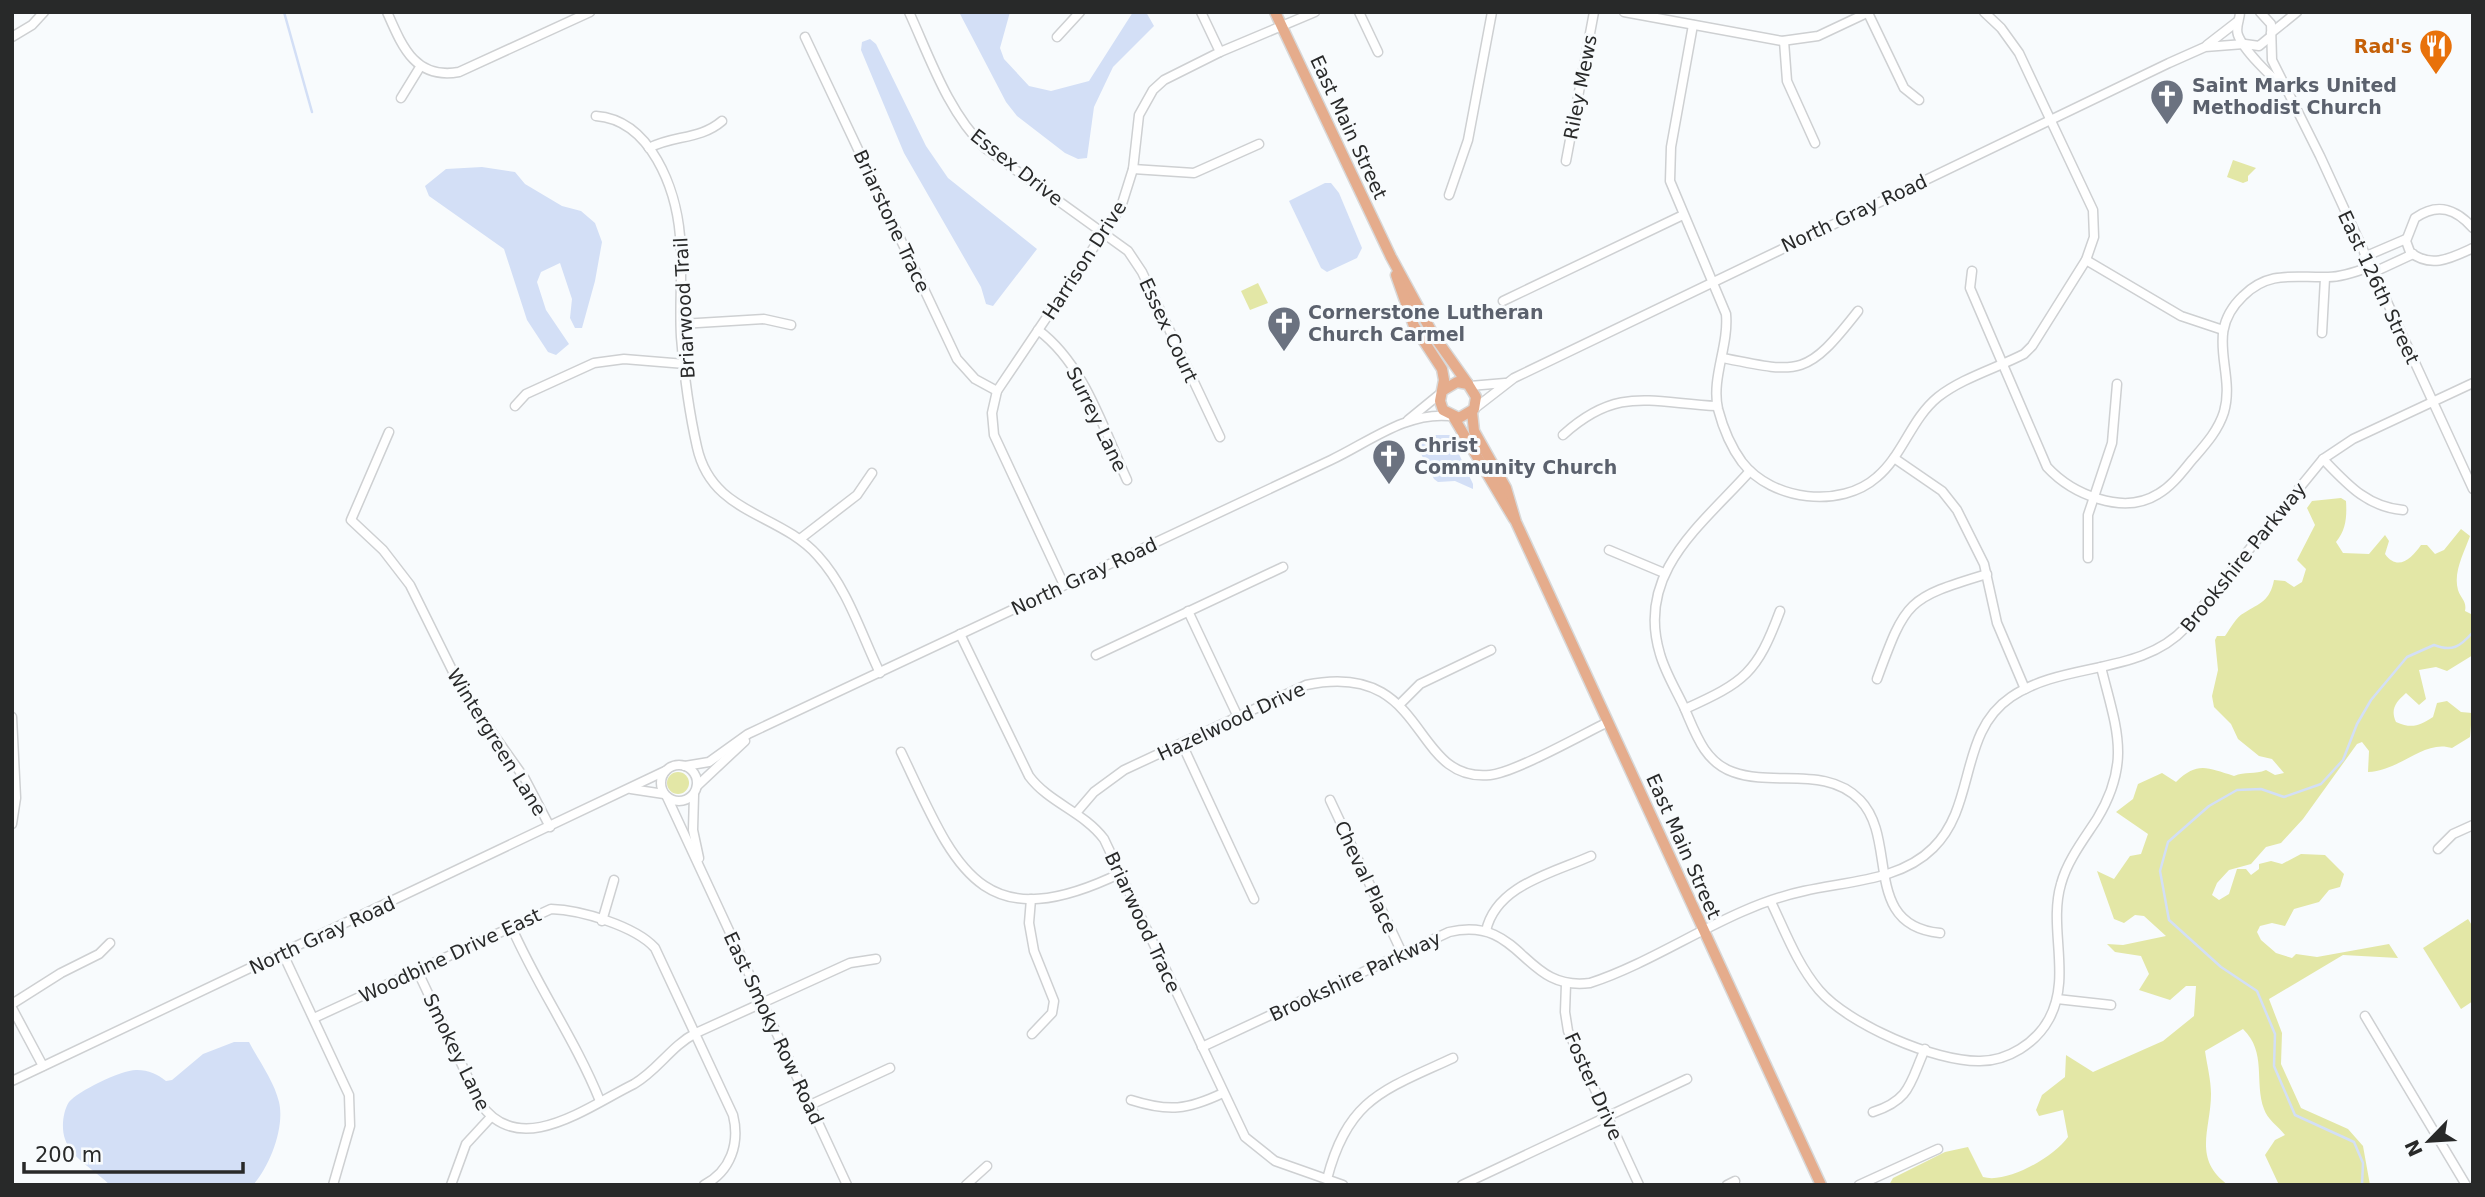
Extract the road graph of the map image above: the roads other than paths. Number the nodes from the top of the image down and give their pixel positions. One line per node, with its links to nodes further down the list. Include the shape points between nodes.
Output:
1 (44, 12): 23 (street)
2 (387, 12): 31 (street, via 402,49)
3 (590, 12): 31 (street, via 459,72 442,74)
4 (909, 12): 46 (street, Essex Drive, via 969,133)
5 (1080, 12): 25 (street)
6 (1201, 12): 29 (street)
7 (1275, 12): 20 (main road, East Main Street)
8 (1315, 12): 20 (street, Harrison Drive)
9 (1359, 12): 30 (street)
10 (1492, 12): 43 (street, via 1468,139)
11 (1594, 12): 41 (street, Riley Mews)
12 (1624, 12): 21 (street)
13 (1984, 12): 36 (street, via 2014,43)
14 (2249, 12): 19 (street, North Gray Road)
15 (2274, 12): 18 (street)
16 (2297, 12): 22 (street)
17 (1868, 13): 26 (street, via 1818,36); 34 (street, via 1904,88)
18 (2262, 13): 22 (street, East 126th Street, via 2271,24)
19 (2240, 18): 27 (street, via 2237,34); 28 (street, North Gray Road)
20 (1282, 25): 29 (street, Harrison Drive); 50 (main road, East Main Street)
21 (1693, 26): 26 (street); 44 (street, via 1668,165)
22 (2271, 33): 27 (street, North Gray Road, via 2259,46); 32 (street, East 126th Street, via 2270,55)
23 (12, 37)
24 (804, 37): 71 (street, Briarstone Trace, via 957,359 975,379)
25 (1057, 37)
26 (1784, 41): 38 (street, via 1787,81)
27 (2244, 44): 28 (street, North Gray Road); 32 (street, East 126th Street)
28 (2205, 47): 36 (street, North Gray Road)
29 (1220, 52): 42 (street, Harrison Drive, via 1153,90 1139,115)
30 (1378, 52)
31 (420, 67): 33 (street)
32 (2284, 86): 51 (street, East 126th Street)
33 (401, 98)
34 (1919, 100)
35 (596, 116): 40 (street, Briarwood Trail, via 625,123)
36 (2050, 120): 52 (street, via 2093,210 2094,236); 56 (street, North Gray Road)
37 (722, 121): 40 (street, via 704,134)
38 (1815, 143)
39 (1259, 144): 42 (street, via 1194,173)
40 (649, 148): 59 (street, Briarwood Trail, via 671,194 679,225)
41 (1566, 161)
42 (1133, 169): 46 (street, Harrison Drive, via 1128,192)
43 (1449, 195)
44 (1683, 215): 56 (street); 57 (street)
45 (2473, 228): 47 (street, via 2456,212 2436,208 2416,218)
46 (1105, 233): 61 (street, Harrison Drive); 81 (street, Essex Court, via 1139,266)
47 (2406, 239): 49 (street); 51 (street)
48 (2473, 248): 49 (street, via 2439,262)
49 (2413, 254): 53 (street)
50 (1391, 257): 70 (main road, East Main Street, via 1434,336); 72 (main road, East Main Street, via 1411,319 1442,369)
51 (2364, 257): 53 (street, East 126th Street)
52 (2086, 260): 62 (street, via 2181,316); 65 (street, via 2032,346)
53 (2370, 270): 55 (street); 73 (street, East 126th Street)
54 (1972, 271): 65 (street, via 1970,288)
55 (2325, 278): 62 (street, via 2279,275 2258,284 2241,298); 63 (street)
56 (1713, 281): 64 (street, via 1726,318); 67 (street, North Gray Road)
57 (1503, 300)
58 (1858, 311): 64 (street, via 1829,348 1806,364 1779,369)
59 (681, 324): 60 (street, via 764,319); 66 (street, Briarwood Trail)
60 (791, 325)
61 (1038, 330): 71 (street, Harrison Drive); 86 (street, Surrey Lane, via 1072,365)
62 (2222, 330): 88 (street, via 2226,401 2220,422 2205,444 2158,495 2127,503)
63 (2322, 333)
64 (1723, 358): 74 (street)
65 (2005, 363): 82 (street, via 1941,395 1922,413); 88 (street, via 2047,467 2065,485)
66 (685, 364): 75 (street, via 624,359 594,363 526,394); 91 (street, Briarwood Trail, via 697,447 710,478 741,508)
67 (1505, 383): 70 (street, North Gray Road); 76 (street, North Gray Road)
68 (2473, 383): 73 (street, Brookshire Parkway)
69 (2118, 384): 88 (street, via 2112,443)
70 (1469, 385): 72 (main road, via 1451,383); 76 (main road, via 1476,397)
71 (997, 391): 97 (street, Harrison Drive, via 994,435)
72 (1442, 392): 77 (main road, via 1441,406); 78 (street, North Gray Road)
73 (2432, 402): 83 (street, Brookshire Parkway, via 2342,444); 87 (street, East 126th Street)
74 (1717, 406): 80 (street, via 1624,401 1591,412); 84 (street, via 1732,446)
75 (514, 407)
76 (1473, 411): 77 (main road); 90 (main road, East Main Street, via 1474,430 1506,488)
77 (1452, 417): 78 (street, North Gray Road, via 1426,415); 90 (main road, East Main Street)
78 (1408, 420): 97 (street, North Gray Road)
79 (389, 432): 124 (street, Wintergreen Lane, via 351,520 383,550 410,585 462,690 525,779)
80 (1563, 435)
81 (1220, 437)
82 (1894, 458): 84 (street, via 1866,485 1833,497 1785,491); 96 (street, via 1942,491 1957,510)
83 (2323, 459): 89 (street, via 2370,502); 103 (street, Brookshire Parkway, via 2179,635 2144,655)
84 (1750, 471): 95 (street, via 1673,556)
85 (872, 473): 91 (street, via 857,495)
86 (1127, 480)
87 (2473, 489)
88 (2094, 497): 93 (street, via 2086,531)
89 (2403, 510)
90 (1516, 522): 111 (main road, East Main Street)
91 (800, 539): 104 (street, Briarwood Trail, via 833,575)
92 (1609, 550): 95 (street)
93 (2088, 558)
94 (1283, 567): 98 (street)
95 (1664, 573): 108 (street, via 1655,604 1655,632 1660,655)
96 (1987, 574): 105 (street, via 1942,586 1916,601 1902,618); 106 (street, via 1997,623)
97 (1064, 585): 100 (street, North Gray Road)
98 (1188, 611): 102 (street); 110 (street)
99 (1780, 611): 108 (street, via 1766,648 1742,679)
100 (960, 634): 104 (street, North Gray Road); 121 (street, Briarwood Trace, via 1025,770 1035,784)
101 (1491, 650): 107 (street, via 1420,684)
102 (1096, 654)
103 (2101, 667): 106 (street, Brookshire Parkway); 145 (street, via 2119,747 2119,767 2113,789 2059,890)
104 (880, 673): 112 (street, North Gray Road)
105 (1877, 679)
106 (2025, 689): 129 (street, Brookshire Parkway, via 1985,722 1975,742 1959,809 1941,839 1912,864)
107 (1401, 704): 110 (street, Hazelwood Drive, via 1373,687 1335,680 1306,685); 111 (street, Hazelwood Drive, via 1444,762 1472,774 1491,775)
108 (1685, 709): 129 (street, via 1704,750 1727,769 1746,776 1824,780 1853,793 1871,816)
109 (12, 717): 122 (street, via 16,798)
110 (1238, 717): 113 (street, Hazelwood Drive)
111 (1608, 722): 137 (main road, East Main Street)
112 (758, 730): 115 (street, North Gray Road, via 709,762); 118 (street, North Gray Road)
113 (1182, 744): 121 (street, Hazelwood Drive, via 1108,780); 132 (street)
114 (901, 752): 131 (street, via 944,844 961,867 981,884)
115 (685, 766): 116 (street); 118 (street, via 693,772)
116 (665, 771): 117 (street, North Gray Road); 119 (street, via 661,784)
117 (631, 789): 119 (street); 124 (street, North Gray Road)
118 (696, 789): 119 (street, via 683,801); 127 (street, via 692,830)
119 (665, 795): 127 (street)
120 (1330, 800): 140 (street, Cheval Place)
121 (1076, 813): 128 (street, Briarwood Trace, via 1104,839)
122 (12, 824)
123 (2473, 825): 125 (street, via 2453,834)
124 (550, 827): 141 (street, North Gray Road)
125 (2438, 849)
126 (1591, 856): 136 (street, via 1506,896 1494,908)
127 (702, 871): 146 (street, East Smoky Row Road)
128 (1121, 873): 131 (street, via 1063,897); 153 (street, Briarwood Trace)
129 (1884, 875): 133 (street, Brookshire Parkway, via 1797,892); 138 (street, via 1901,916 1915,927)
130 (614, 880): 134 (street)
131 (1031, 899): 152 (street, via 1032,943 1054,1001 1052,1013)
132 (1254, 900)
133 (1771, 902): 137 (street, Brookshire Parkway); 154 (street, via 1801,964 1834,1004 1876,1031)
134 (602, 921): 135 (street, Woodbine Drive East, via 551,909); 151 (street, Woodbine Drive East, via 638,934 655,948)
135 (511, 926): 143 (street, Woodbine Drive East); 162 (street)
136 (1486, 931): 140 (street, Brookshire Parkway, via 1449,932); 144 (street, via 1509,941 1544,975)
137 (1703, 932): 144 (street, Brookshire Parkway, via 1600,980); 178 (main road, East Main Street)
138 (1940, 933)
139 (110, 943): 148 (street)
140 (1402, 953): 153 (street, Brookshire Parkway)
141 (284, 954): 150 (street); 156 (street, North Gray Road)
142 (876, 958): 146 (street, Smokey Lane, via 849,963)
143 (417, 970): 150 (street, Woodbine Drive East); 166 (street, Smokey Lane)
144 (1566, 984): 165 (street, Foster Drive, via 1568,1031)
145 (2057, 999): 147 (street); 154 (street, via 2047,1024 2017,1052 1975,1061)
146 (762, 1003): 151 (street, Smokey Lane); 163 (street, East Smoky Row Road)
147 (2111, 1005)
148 (12, 1006): 156 (street)
149 (2365, 1016): 180 (street)
150 (314, 1018): 170 (street, via 351,1102 350,1126)
151 (696, 1033): 162 (street, Smokey Lane, via 674,1046 647,1076); 172 (street, Woodbine Drive East, via 736,1125 729,1161)
152 (1032, 1034)
153 (1202, 1047): 160 (street, Briarwood Trace)
154 (1925, 1049): 164 (street, via 1904,1096)
155 (1453, 1058): 169 (street, via 1365,1104 1345,1130)
156 (43, 1066): 159 (street, North Gray Road)
157 (890, 1068): 163 (street)
158 (1687, 1079): 165 (street)
159 (12, 1081)
160 (1223, 1093): 161 (street, via 1175,1109); 169 (street, Briarwood Trace, via 1254,1147 1275,1161)
161 (1131, 1100)
162 (600, 1101): 166 (street, Smokey Lane, via 533,1130 512,1129)
163 (810, 1105): 173 (street, East Smoky Row Road)
164 (1873, 1112)
165 (1608, 1117): 176 (street); 177 (street, Foster Drive)
166 (490, 1118): 171 (street, via 466,1144)
167 (1938, 1149): 179 (street)
168 (987, 1166): 174 (street)
169 (1327, 1179): 175 (street, Briarwood Trace)
170 (333, 1185)
171 (451, 1185)
172 (704, 1185)
173 (847, 1185)
174 (966, 1185)
175 (1343, 1185)
176 (1462, 1185)
177 (1639, 1185)
178 (1821, 1185)
179 (1859, 1185)
180 (2466, 1185)

